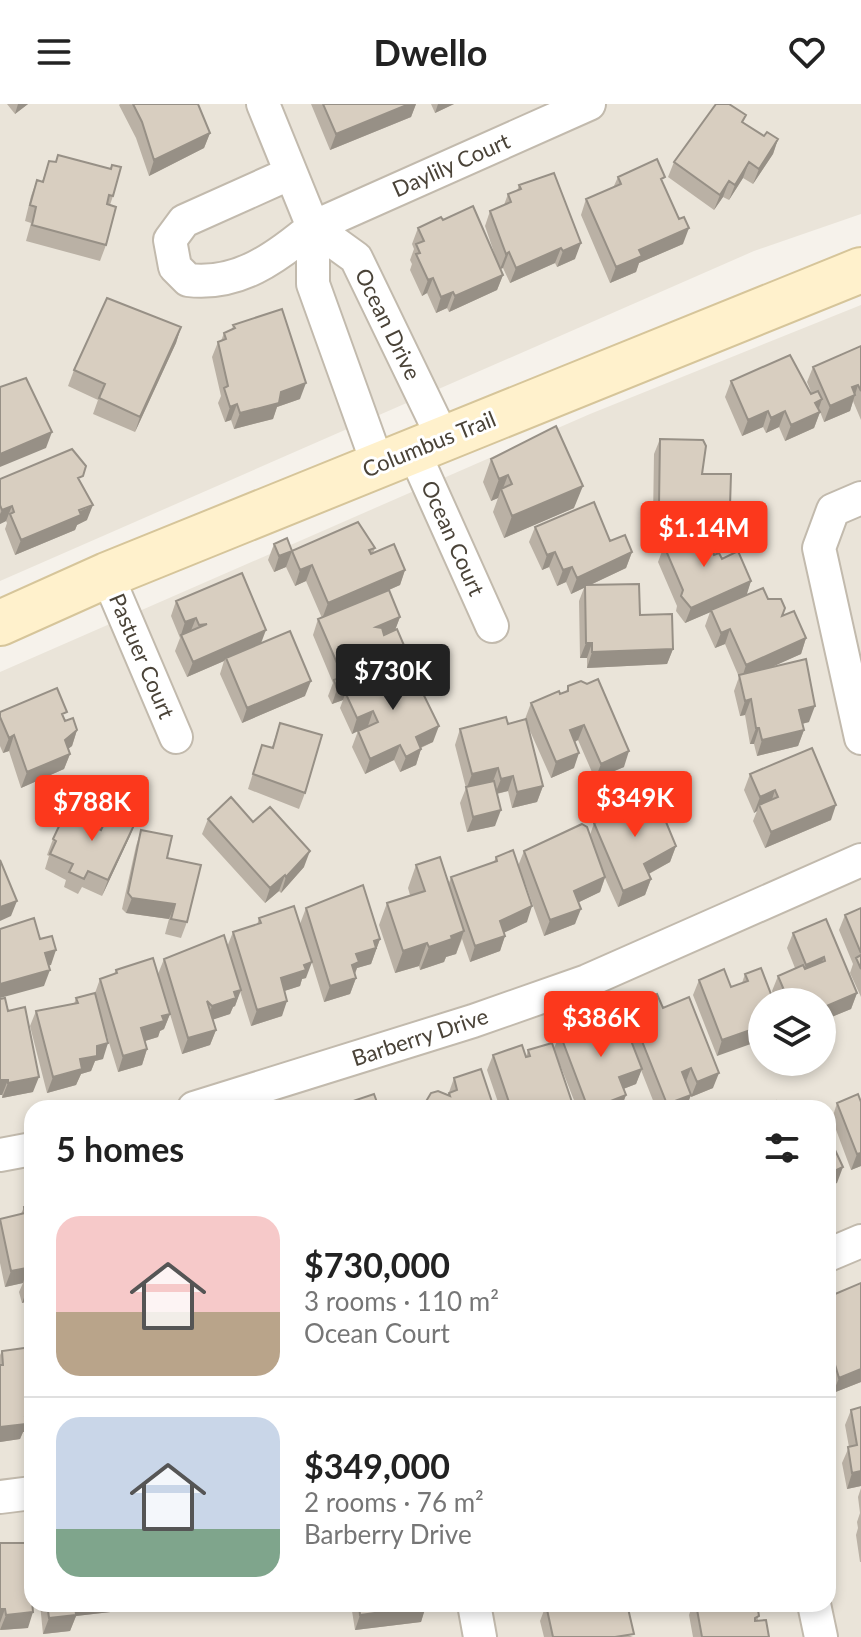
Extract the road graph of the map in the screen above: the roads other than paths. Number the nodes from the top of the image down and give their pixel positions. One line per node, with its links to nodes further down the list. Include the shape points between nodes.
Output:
1 (263, 104): 3 (street)
2 (589, 104): 4 (street, Daylily Court)
3 (291, 173): 4 (street); 4 (street, via 184,221 170,240 175,267 188,280 215,283 276,258)
4 (313, 227): 6 (street, via 313,284); 6 (street, Ocean Drive, via 356,258)
5 (861, 270): 6 (street, Columbus Trail)
6 (412, 451): 8 (street, Columbus Trail); 10 (street, Ocean Court)
7 (861, 498): 12 (street, via 833,510 819,548)
8 (107, 575): 9 (street, Columbus Trail); 11 (street, Pastuer Court)
9 (0, 623)
10 (492, 626)
11 (176, 737)
12 (861, 738)
13 (861, 860): 14 (street, Barberry Drive, via 587,981)
14 (219, 1100)
15 (24, 1150): 16 (street)
16 (0, 1155)
17 (861, 1241): 18 (street)
18 (836, 1252)
19 (24, 1494): 20 (street)
20 (0, 1497)
21 (475, 1612): 23 (street)
22 (816, 1612): 24 (street)
23 (480, 1637)
24 (821, 1637)

